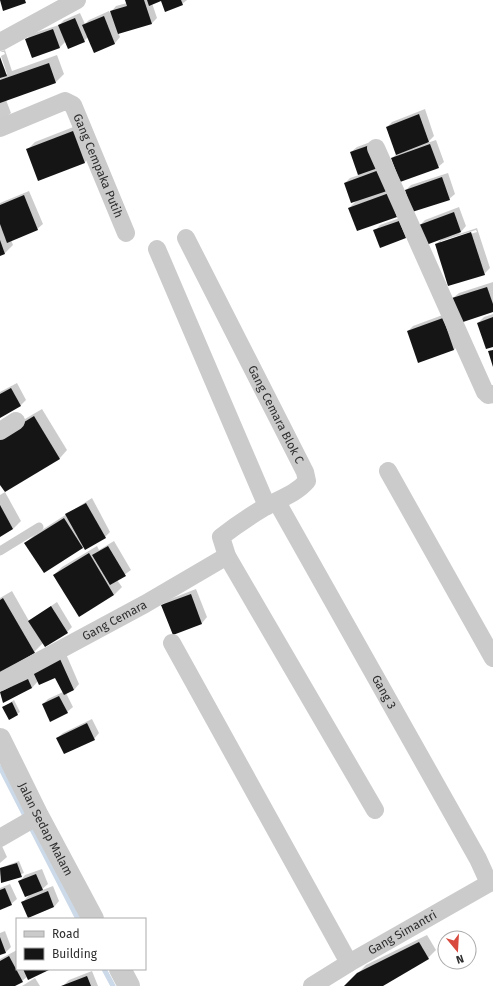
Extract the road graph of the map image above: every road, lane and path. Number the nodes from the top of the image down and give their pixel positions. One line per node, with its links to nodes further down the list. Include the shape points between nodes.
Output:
1 (77, 0): 2 (street)
2 (0, 42)
3 (0, 128): 5 (street, Gang Cempaka Putih, via 65,102 73,105)
4 (376, 148): 8 (street, via 485,392 488,395)
5 (126, 233)
6 (186, 238): 12 (street, Gang Cemara Blok C, via 305,472 307,481 303,486)
7 (157, 250): 12 (street, Gang 3)
8 (493, 394)
9 (16, 421): 10 (street)
10 (0, 431)
11 (388, 472): 17 (street)
12 (272, 504): 15 (street, Gang Cemara Blok C, via 221,537); 23 (street, Gang 3)
13 (39, 527): 14 (lane)
14 (0, 551)
15 (227, 556): 18 (street, Gang Cemara, via 145,604); 20 (street)
16 (172, 643): 25 (street)
17 (493, 658)
18 (0, 682)
19 (0, 739): 21 (street, Jalan Sedap Malam)
20 (375, 810)
21 (30, 821): 22 (street); 24 (street, Jalan Sedap Malam)
22 (0, 838)
23 (491, 882): 25 (street, Gang Simantri)
24 (92, 918)
25 (349, 963): 28 (street, Gang Simantri)
26 (121, 970): 27 (street)
27 (129, 986)
28 (312, 986)

